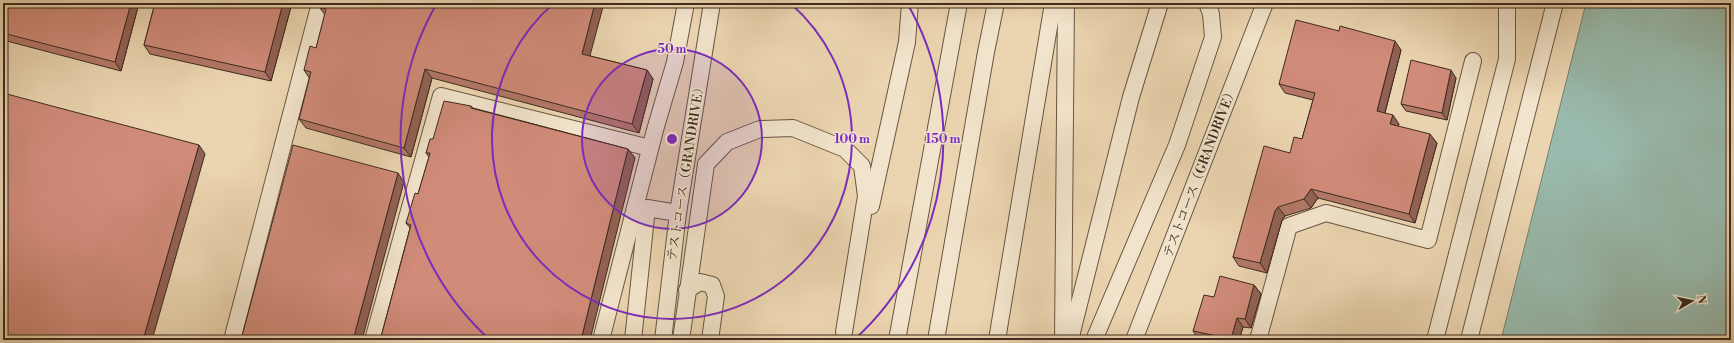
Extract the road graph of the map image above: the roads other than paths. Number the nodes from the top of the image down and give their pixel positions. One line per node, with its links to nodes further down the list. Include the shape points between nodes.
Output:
1 (320, 3): 19 (lane)
2 (686, 3): 15 (lane, via 675,62)
3 (712, 3): 16 (lane, テストコース（GRANDRIVE）)
4 (910, 3): 18 (lane, via 907,42)
5 (959, 3): 26 (lane)
6 (996, 3): 27 (lane)
7 (1053, 3): 28 (lane)
8 (1066, 3): 29 (lane)
9 (1160, 3): 30 (lane, via 1131,97)
10 (1207, 3): 31 (lane, via 1211,14 1213,37 1177,145)
11 (1265, 3): 32 (lane, テストコース（GRANDRIVE）)
12 (1507, 3): 34 (lane, via 1507,59)
13 (1555, 3): 35 (lane)
14 (1474, 60): 33 (lane, via 1428,240 1326,213 1289,226)
15 (650, 148): 20 (lane, via 441,96); 21 (lane)
16 (678, 213): 22 (lane, via 647,208); 23 (lane, テストコース（GRANDRIVE）)
17 (687, 290): 18 (lane, via 706,164 727,142 760,129 793,128 845,149 862,166 866,196); 24 (lane); 25 (lane, via 700,282 712,285 716,296)
18 (843, 336)
19 (232, 340)
20 (373, 340)
21 (601, 340)
22 (633, 340)
23 (663, 340)
24 (681, 340)
25 (710, 340)
26 (897, 340)
27 (936, 340)
28 (997, 340)
29 (1063, 340)
30 (1070, 340)
31 (1094, 340)
32 (1134, 340)
33 (1258, 340)
34 (1435, 340)
35 (1469, 340)

